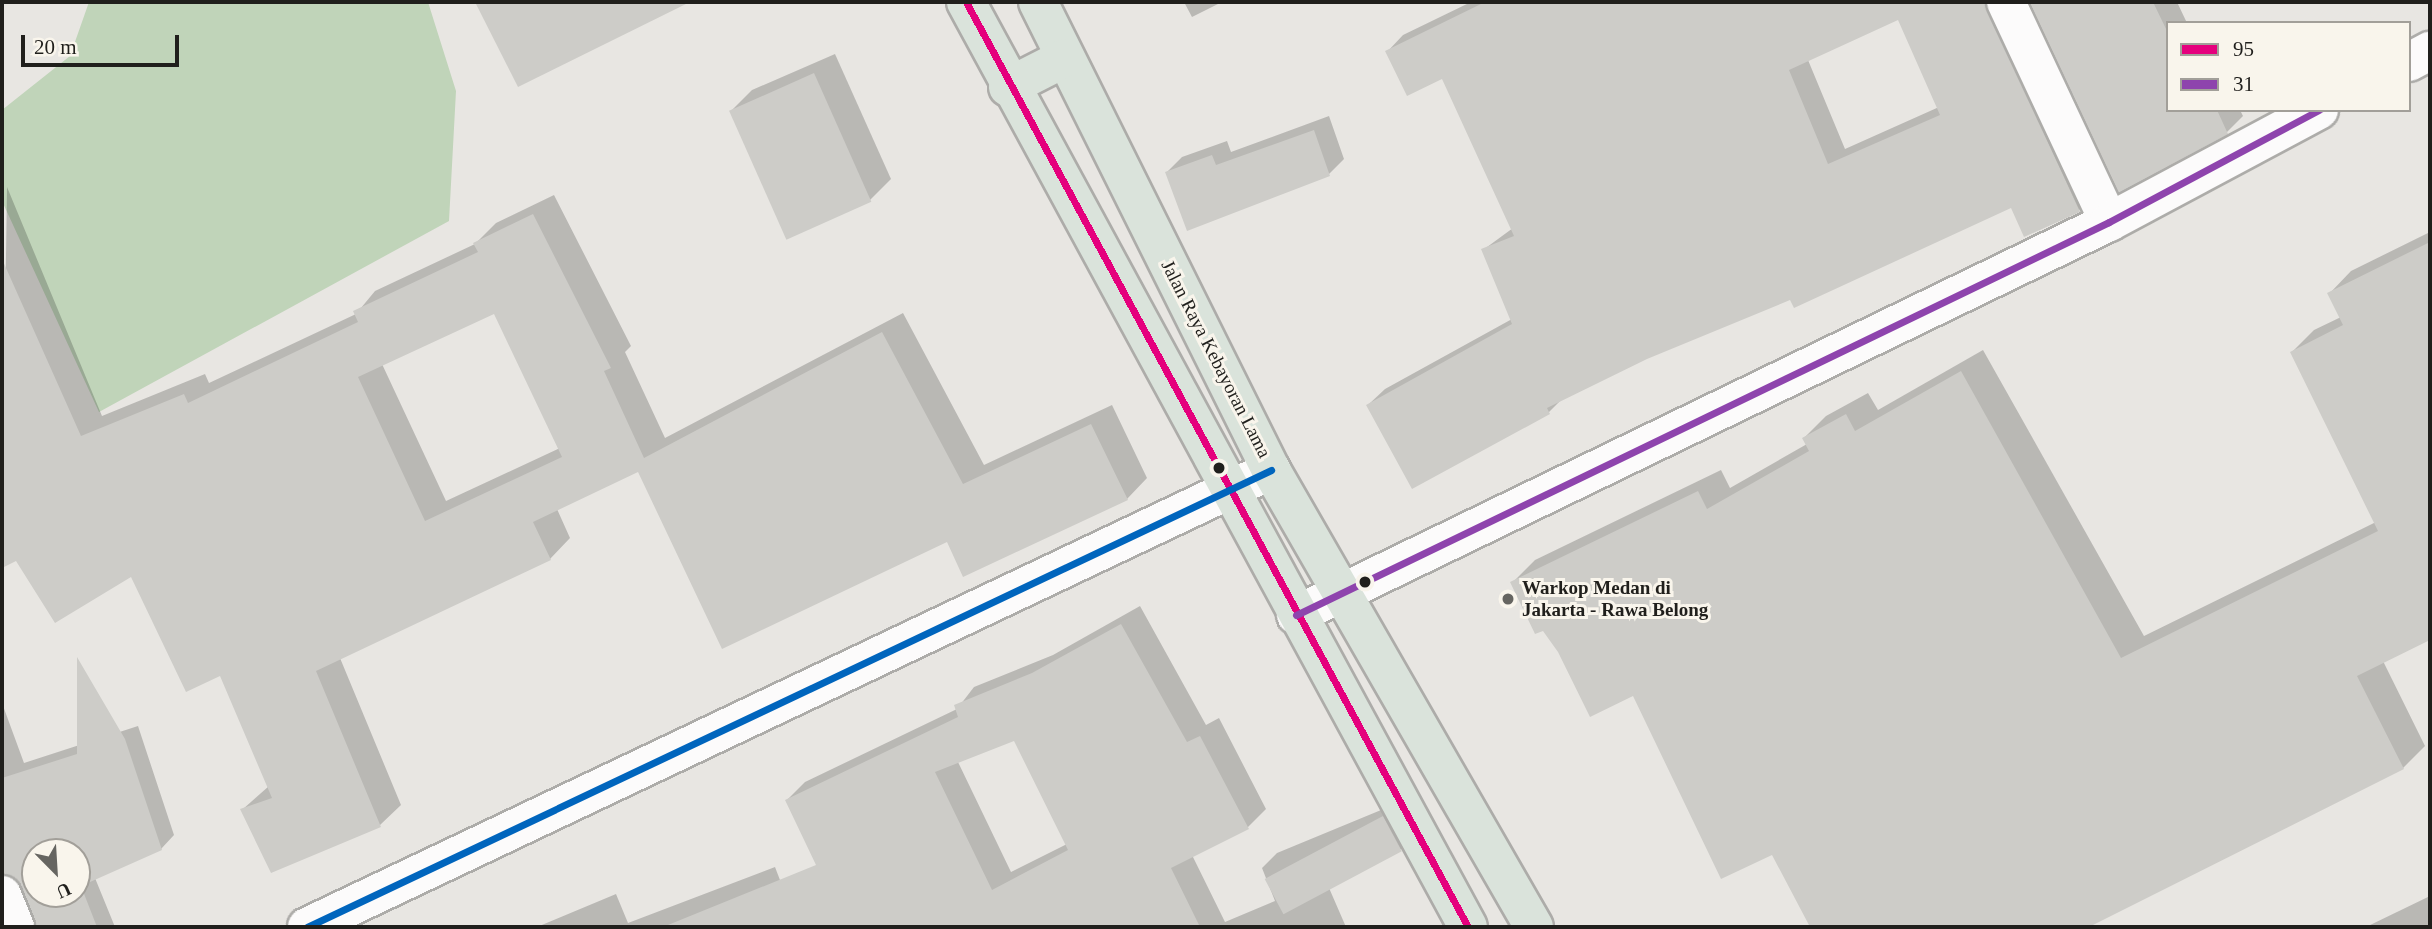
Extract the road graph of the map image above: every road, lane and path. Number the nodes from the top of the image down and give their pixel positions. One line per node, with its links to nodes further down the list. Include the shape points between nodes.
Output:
1 (966, 2): 7 (main road)
2 (1038, 2): 5 (main road, Jalan Raya Kebayoran Lama)
3 (2006, 2): 9 (street)
4 (2430, 51): 6 (street)
5 (1065, 58): 7 (main road); 10 (main road, Jalan Raya Kebayoran Lama)
6 (2411, 61)
7 (1008, 87): 11 (main road)
8 (2315, 112): 9 (street)
9 (2109, 222): 12 (street)
10 (1271, 470): 11 (street); 12 (main road, Jalan Raya Kebayoran Lama)
11 (1229, 492): 13 (main road); 18 (street)
12 (1337, 591): 13 (street); 14 (main road, Jalan Raya Kebayoran Lama)
13 (1296, 614): 15 (main road)
14 (1481, 836): 15 (main road); 20 (main road, Jalan Raya Kebayoran Lama)
15 (1435, 866): 19 (main road)
16 (2, 895): 17 (street)
17 (15, 927)
18 (307, 927)
19 (1468, 927)
20 (1534, 927)

